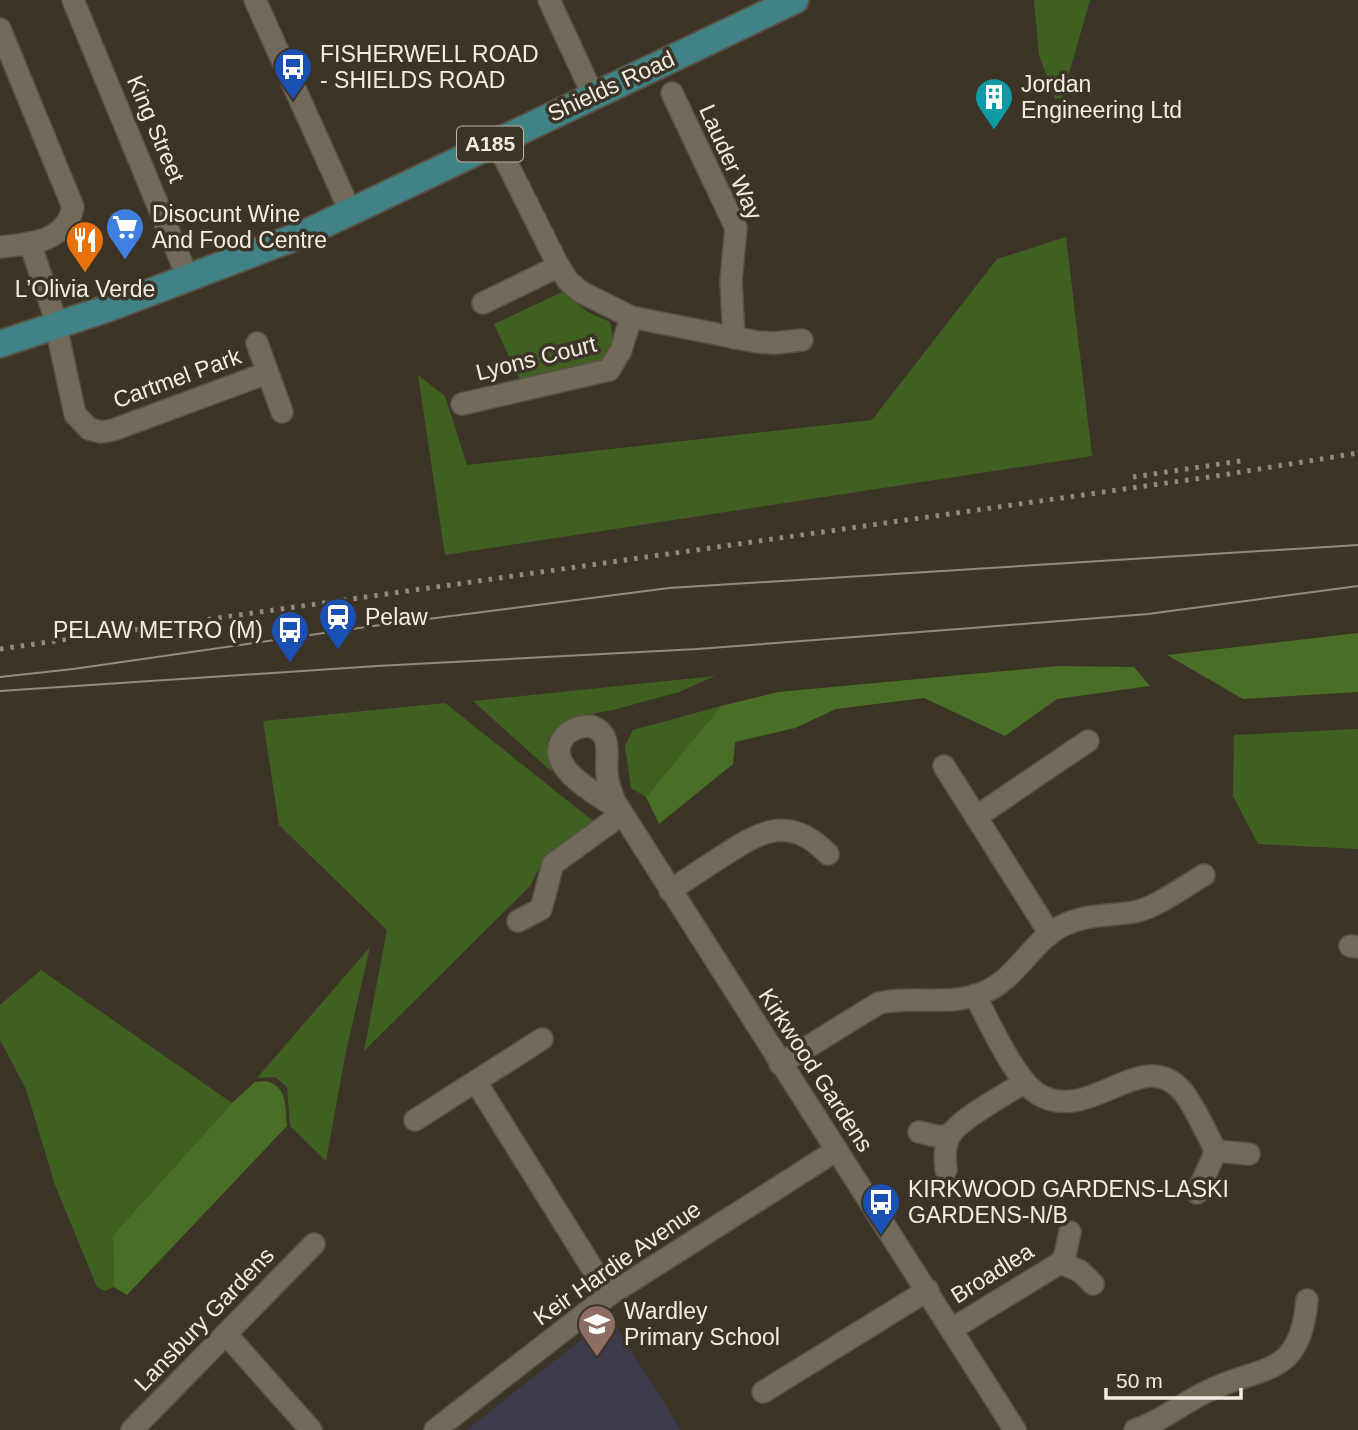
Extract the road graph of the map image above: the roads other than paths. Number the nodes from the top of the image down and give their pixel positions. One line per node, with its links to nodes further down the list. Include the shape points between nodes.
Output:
1 (73, 0): 13 (street, King Street)
2 (255, 0): 9 (street)
3 (549, 0): 7 (street)
4 (795, 0): 7 (main road, Shields Road / A185)
5 (0, 29): 10 (street, via 73,207 61,231)
6 (672, 93): 17 (street, Lauder Way, via 736,228 731,281)
7 (593, 95): 8 (main road, Shields Road / A185)
8 (496, 141): 9 (main road, Shields Road / A185); 12 (street)
9 (351, 213): 13 (main road, Shields Road / A185)
10 (30, 243): 11 (street); 16 (street)
11 (0, 247)
12 (559, 266): 14 (street); 15 (street, via 581,292)
13 (188, 278): 16 (main road, Shields Road / A185)
14 (483, 303)
15 (631, 317): 17 (street); 22 (street, Lyons Court, via 609,370)
16 (56, 326): 19 (main road, Shields Road / A185); 21 (street, Cartmel Park, via 75,414 89,429 101,432)
17 (734, 338): 18 (street, via 775,344)
18 (802, 340)
19 (0, 344)
20 (257, 344): 21 (street)
21 (267, 373): 23 (street)
22 (462, 404)
23 (282, 412)
24 (1088, 741): 26 (street)
25 (944, 766): 26 (street)
26 (976, 817): 31 (street)
27 (828, 854): 29 (street, via 802,834 771,831 755,835)
28 (1204, 875): 31 (street, via 1136,912 1082,918)
29 (670, 891): 30 (street, Kirkwood Gardens, via 621,811 553,864 541,909); 34 (street, Kirkwood Gardens)
30 (518, 921)
31 (1050, 934): 32 (street, via 1002,981)
32 (975, 995): 34 (street, via 879,1003); 36 (street)
33 (542, 1040): 35 (street)
34 (780, 1064): 40 (street, Kirkwood Gardens)
35 (476, 1082): 37 (street); 50 (street)
36 (1025, 1082): 39 (street); 41 (street, via 1037,1094 1071,1103 1133,1079 1163,1078 1182,1090)
37 (415, 1120)
38 (919, 1132): 39 (street, via 940,1137)
39 (950, 1134): 43 (street)
40 (836, 1150): 49 (street, Kirkwood Gardens); 50 (street, Keir Hardie Avenue)
41 (1216, 1152): 42 (street); 44 (street)
42 (1249, 1154)
43 (946, 1170)
44 (1197, 1193)
45 (1070, 1232): 47 (street)
46 (314, 1244): 53 (street, Lansbury Gardens)
47 (1060, 1263): 48 (street, via 1080,1271); 52 (street, Broadlea)
48 (1093, 1284)
49 (928, 1290): 52 (street, Kirkwood Gardens); 54 (street)
50 (609, 1295): 58 (street, Keir Hardie Avenue)
51 (1307, 1300): 59 (street, via 1303,1329 1287,1357 1255,1375 1206,1392)
52 (952, 1329): 55 (street, Kirkwood Gardens)
53 (226, 1334): 56 (street, Lansbury Gardens); 57 (street)
54 (762, 1392)
55 (1012, 1429)
56 (132, 1430)
57 (311, 1430)
58 (435, 1430)
59 (1135, 1430)

